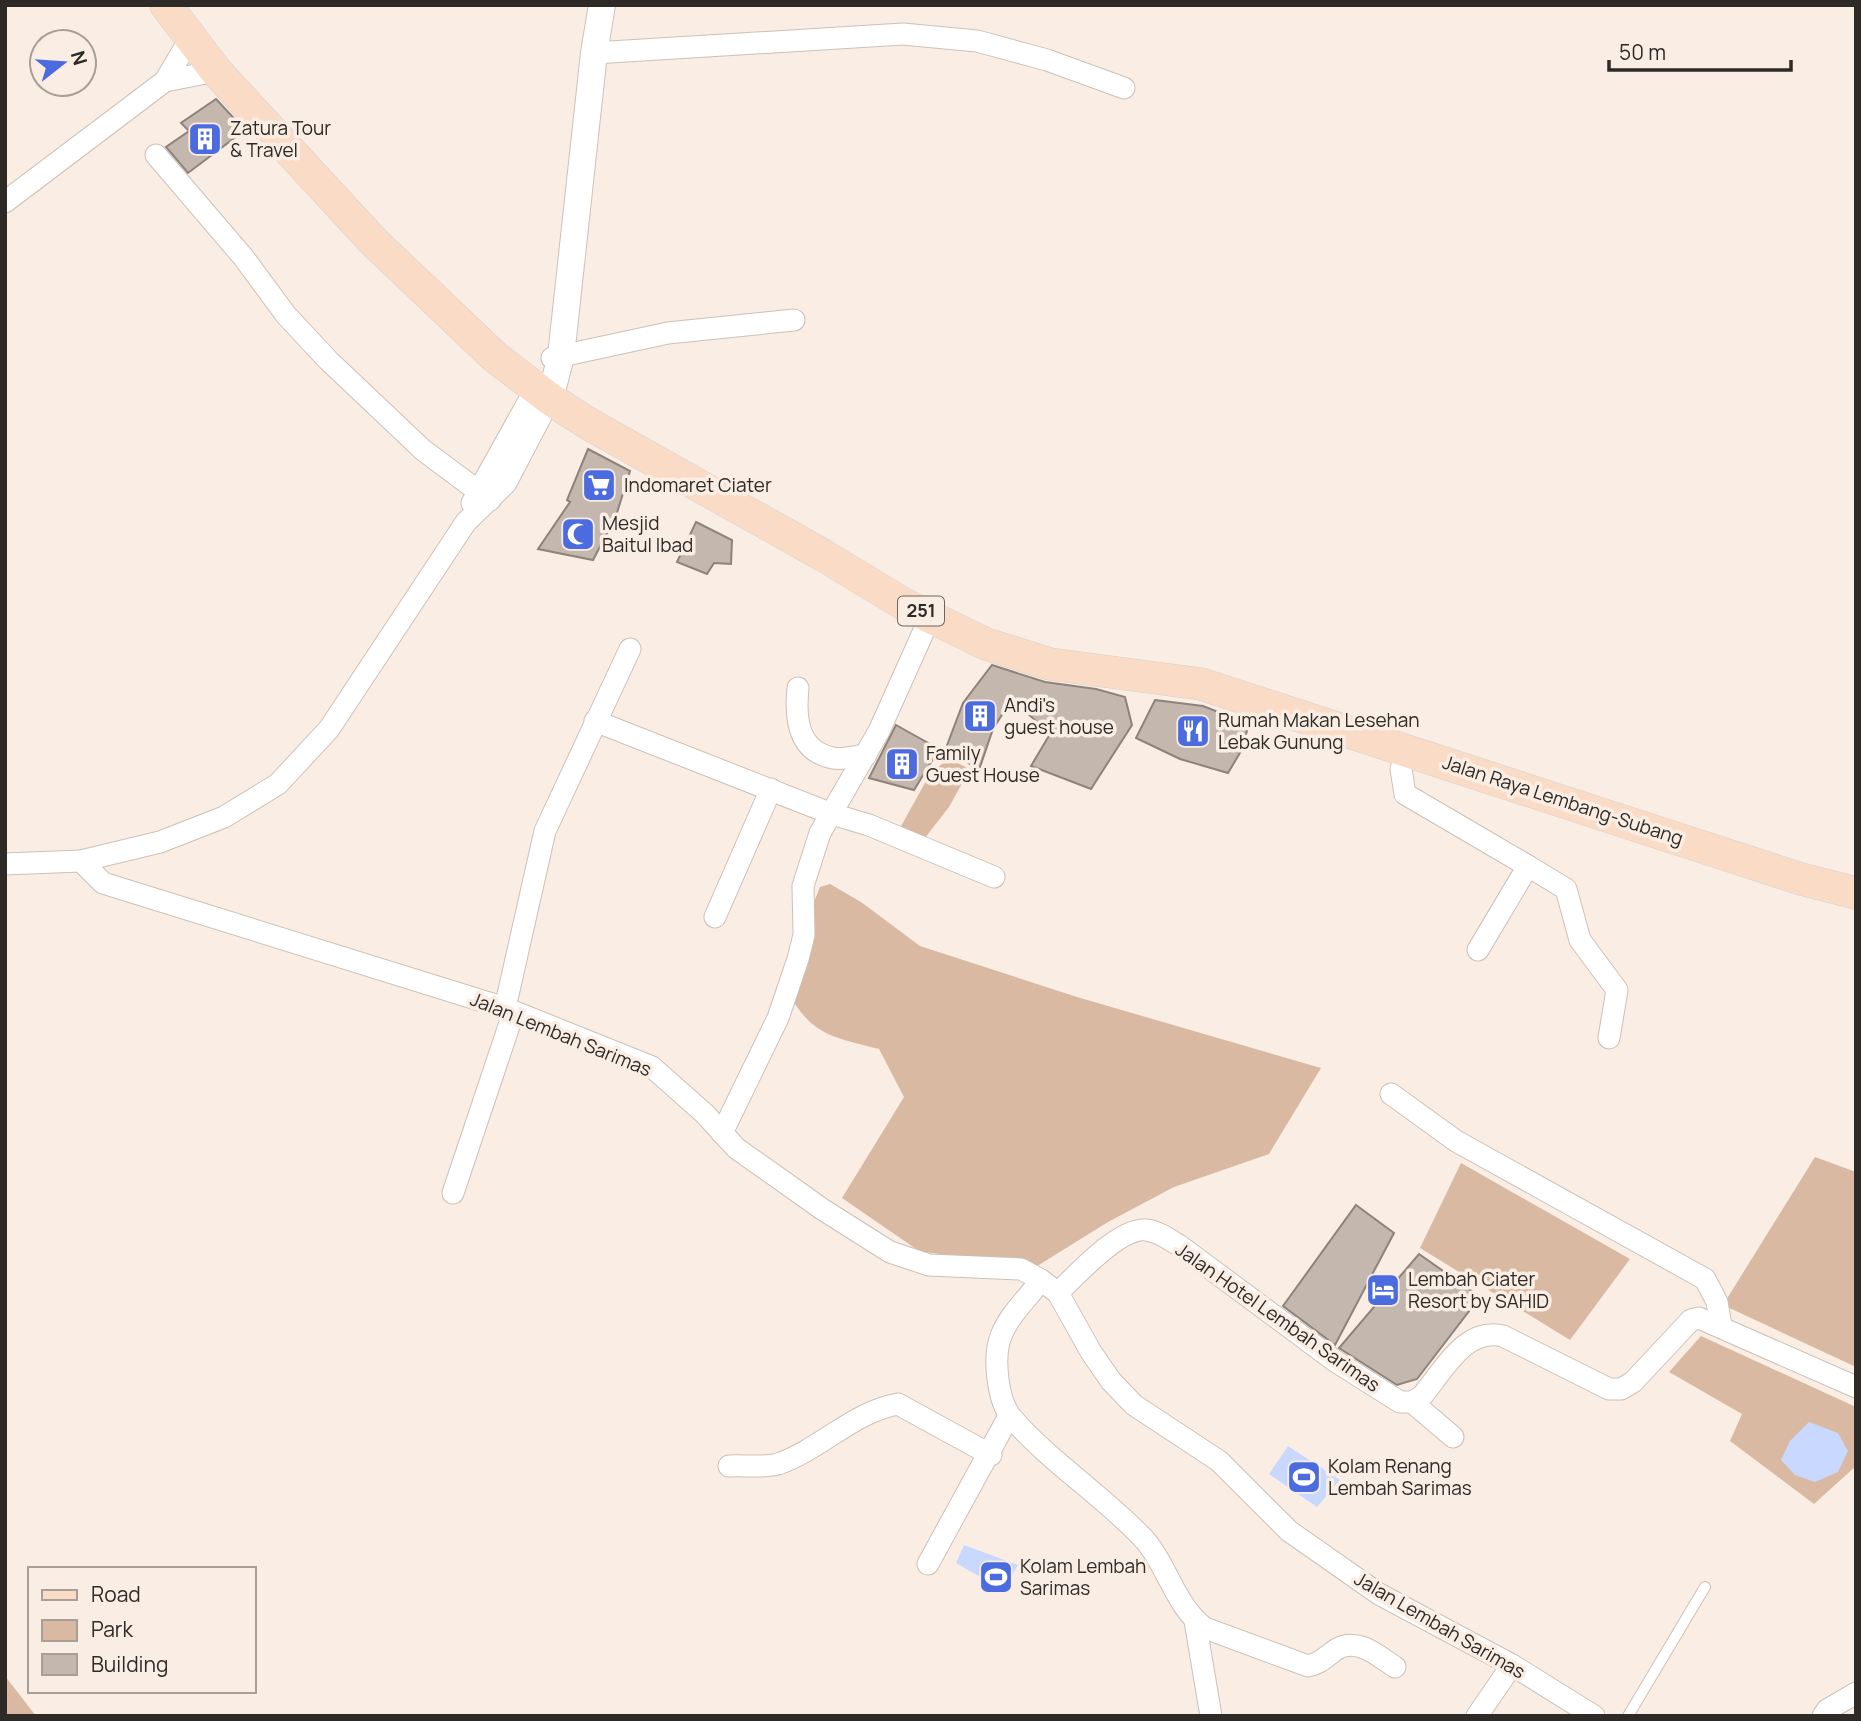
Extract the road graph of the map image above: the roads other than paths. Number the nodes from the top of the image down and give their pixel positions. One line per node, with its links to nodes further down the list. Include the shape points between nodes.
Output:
1 (166, 5): 3 (main road, Jalan Raya Lembang-Subang / 251)
2 (603, 5): 4 (street)
3 (191, 37): 5 (main road, Jalan Raya Lembang-Subang / 251); 6 (street)
4 (594, 53): 7 (street, via 903,34 976,41); 11 (street)
5 (216, 71): 6 (street); 12 (main road, Jalan Raya Lembang-Subang / 251, via 373,241 495,357)
6 (165, 81): 9 (street)
7 (1124, 88)
8 (156, 155): 13 (street, via 244,258 286,316 328,360 423,450)
9 (5, 202)
10 (794, 320): 11 (street, via 668,333)
11 (558, 352): 12 (street)
12 (543, 394): 13 (street, via 506,483); 14 (main road, Jalan Raya Lembang-Subang / 251, via 902,603)
13 (483, 496): 22 (street, via 329,729 278,784 212,822 160,842)
14 (931, 615): 18 (main road, Jalan Raya Lembang-Subang / 251, via 986,644 1050,664 1201,684); 19 (street)
15 (630, 649): 17 (street)
16 (798, 688): 19 (street, via 795,713 800,735 812,749 834,758)
17 (596, 721): 20 (street); 29 (street, via 545,831)
18 (1407, 749): 24 (street, via 1401,769 1405,794); 26 (main road, Jalan Raya Lembang-Subang / 251)
19 (866, 755): 21 (street)
20 (771, 789): 21 (street); 27 (street)
21 (832, 814): 25 (street); 32 (street, via 820,833 803,886 804,935 778,1018)
22 (81, 861): 23 (street); 29 (street, Jalan Lembah Sarimas, via 103,883)
23 (5, 864)
24 (1528, 866): 28 (street); 30 (street, via 1566,888 1580,940 1618,990)
25 (993, 877)
26 (1856, 893)
27 (715, 917)
28 (1478, 950)
29 (509, 1011): 32 (street, Jalan Lembah Sarimas, via 652,1067); 33 (street)
30 (1609, 1038)
31 (1391, 1094): 35 (street, via 1457,1141 1705,1279 1717,1302)
32 (722, 1133): 34 (street, Jalan Lembah Sarimas, via 794,1190 890,1252 929,1265 1021,1269)
33 (453, 1193)
34 (1050, 1286): 37 (street, Jalan Hotel Lembah Sarimas, via 1119,1240 1142,1229 1153,1231 1335,1361 1400,1402); 38 (street, via 1002,1333 996,1352 997,1375); 45 (street, Jalan Lembah Sarimas, via 1098,1361 1134,1405 1219,1461 1289,1531 1380,1594)
35 (1721, 1326): 36 (street); 37 (street, via 1691,1320 1622,1389 1609,1389 1503,1336 1478,1335)
36 (1856, 1387)
37 (1412, 1402): 39 (street)
38 (1009, 1416): 40 (street); 44 (street, via 1141,1536)
39 (1453, 1437)
40 (991, 1455): 41 (street, via 898,1404 861,1416 776,1465); 42 (street)
41 (729, 1466)
42 (928, 1564)
43 (1705, 1587): 51 (lane)
44 (1195, 1621): 46 (street, via 1308,1666 1350,1646 1365,1647); 48 (street)
45 (1512, 1665): 49 (street); 50 (street, Jalan Lembah Sarimas)
46 (1395, 1667)
47 (1856, 1692): 52 (street)
48 (1211, 1716)
49 (1477, 1716)
50 (1594, 1716)
51 (1628, 1716)
52 (1823, 1716)

